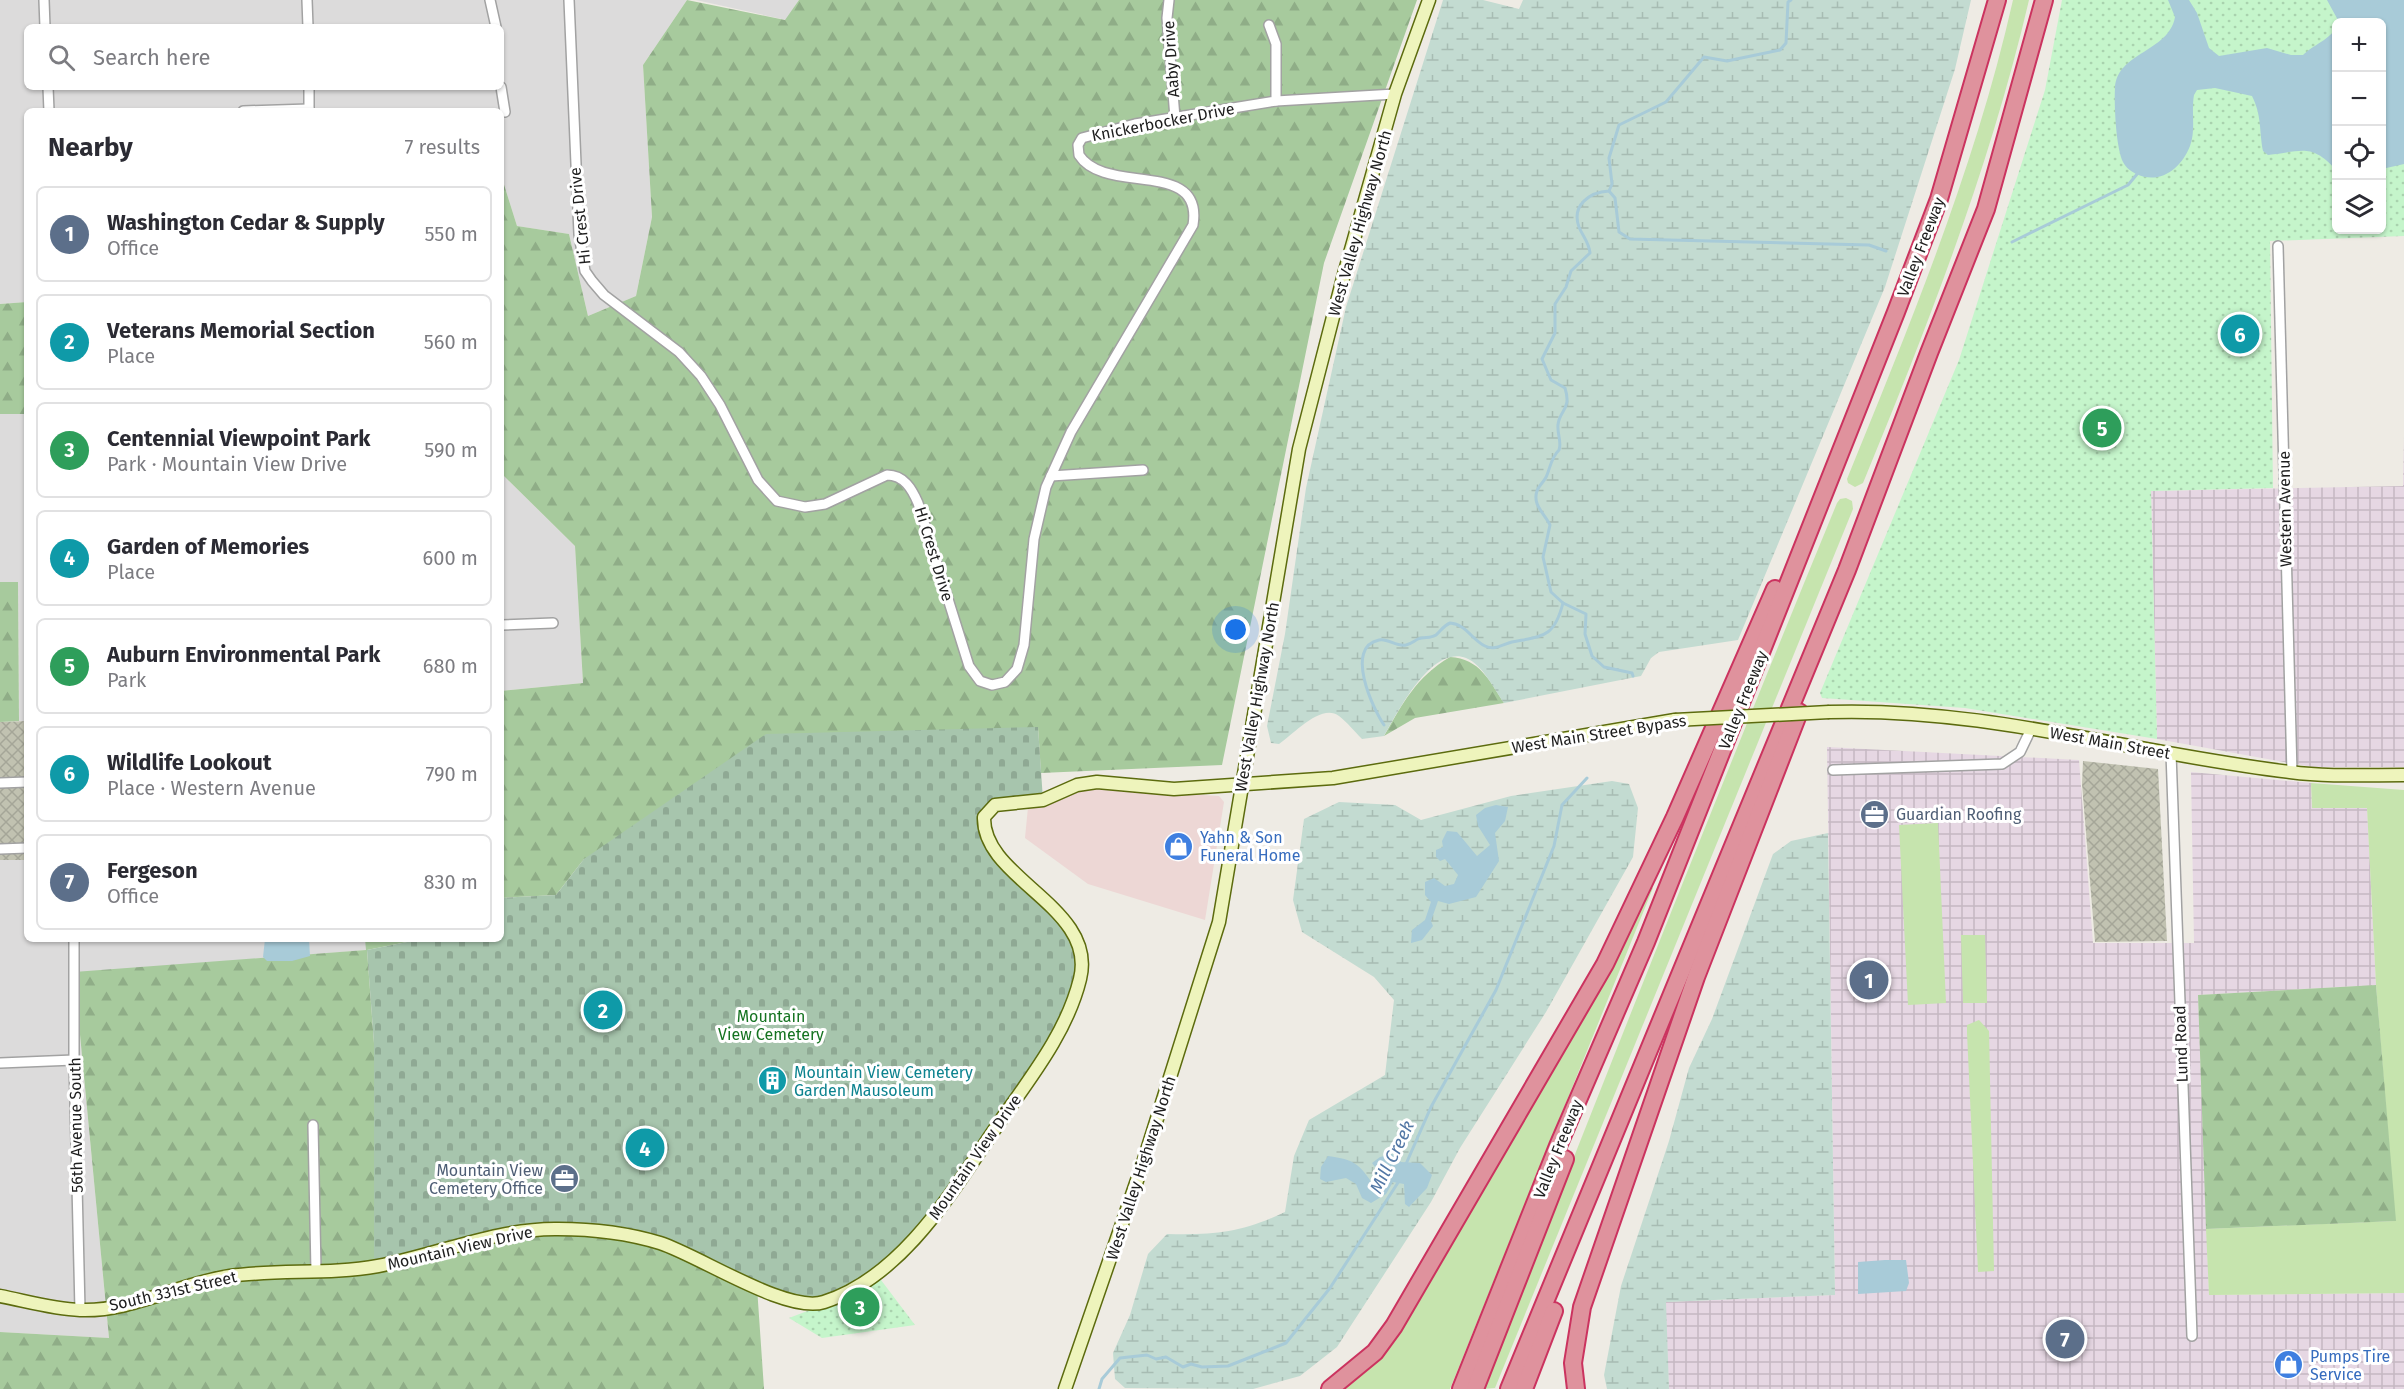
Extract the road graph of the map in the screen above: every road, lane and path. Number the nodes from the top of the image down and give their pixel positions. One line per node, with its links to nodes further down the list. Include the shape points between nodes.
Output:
1 (44, 0): 9 (street)
2 (307, 0): 10 (street)
3 (490, 0): 11 (street)
4 (569, 0): 25 (street, Hi Crest Drive, via 574,142 585,271 604,295 679,352 701,376 758,480 777,501 799,507 825,504 887,476 897,476 907,483 918,503 969,666 984,683 1005,682 1021,660 1034,539)
5 (1169, 0): 21 (street, Aaby Drive)
6 (1429, 0): 16 (main road, West Valley Highway North)
7 (1997, 0): 26 (highway, Valley Freeway, via 1940,199)
8 (2044, 0): 27 (highway, via 1986,209)
9 (45, 24)
10 (308, 24)
11 (495, 24)
12 (1269, 25): 17 (street, via 1276,44)
13 (48, 90): 18 (street)
14 (309, 90): 19 (street)
15 (501, 90): 20 (street)
16 (1395, 94): 17 (street, Knickerbocker Drive); 37 (main road, West Valley Highway North, via 1299,449)
17 (1276, 101): 21 (street, Knickerbocker Drive)
18 (49, 108)
19 (309, 108)
20 (505, 112)
21 (1175, 118): 22 (street, Knickerbocker Drive, via 1093,133 1082,138 1079,155 1092,168 1106,174 1171,184 1190,198)
22 (1194, 206): 25 (street, Hi Crest Drive, via 1193,225 1071,432)
23 (2278, 246): 33 (street, Western Avenue)
24 (1143, 471): 25 (street)
25 (1051, 476)
26 (1828, 484): 41 (highway, Valley Freeway); 51 (highway, via 1777,585 1605,964 1394,1326 1374,1352)
27 (1840, 586): 45 (highway); 56 (highway, via 1803,702 1696,977 1582,1307 1573,1363)
28 (553, 623): 29 (street)
29 (504, 625)
30 (2031, 729): 31 (main road, West Main Street); 32 (street, West Main Street, via 2020,753 2002,764); 37 (main road, West Main Street Bypass, bridge, via 1921,712 1881,710 1675,720 1386,771)
31 (2170, 753): 33 (main road, West Main Street); 49 (street, Lund Road)
32 (1833, 770)
33 (2292, 772): 34 (main road, West Main Street)
34 (2404, 775)
35 (24, 782): 36 (street)
36 (0, 783)
37 (1241, 786): 46 (main road, Mountain View Drive, via 1174,789 1087,783 1043,800 995,805 987,811 984,826 992,845 1076,933 1082,954 1081,977 1054,1041 959,1184 929,1222 890,1261 839,1295 813,1305 797,1303 663,1244 608,1231 530,1230 374,1267); 50 (main road, West Valley Highway North, via 1216,933 1140,1174)
38 (24, 848): 39 (street)
39 (0, 849)
40 (74, 942): 42 (street, 56th Avenue South)
41 (1646, 942): 52 (highway, Valley Freeway); 53 (highway, via 1629,997)
42 (74, 1060): 43 (street); 48 (street, 56th Avenue South)
43 (0, 1063)
44 (313, 1125): 46 (street)
45 (1617, 1132): 54 (highway); 55 (highway, via 1612,1161)
46 (314, 1272): 48 (main road, South 331st Street, via 208,1280 132,1303)
47 (0, 1296): 48 (main road, South 331st Street)
48 (80, 1310)
49 (2192, 1336)
50 (1065, 1389)
51 (1330, 1389)
52 (1461, 1389)
53 (1475, 1389)
54 (1509, 1389)
55 (1524, 1389)
56 (1576, 1389)

